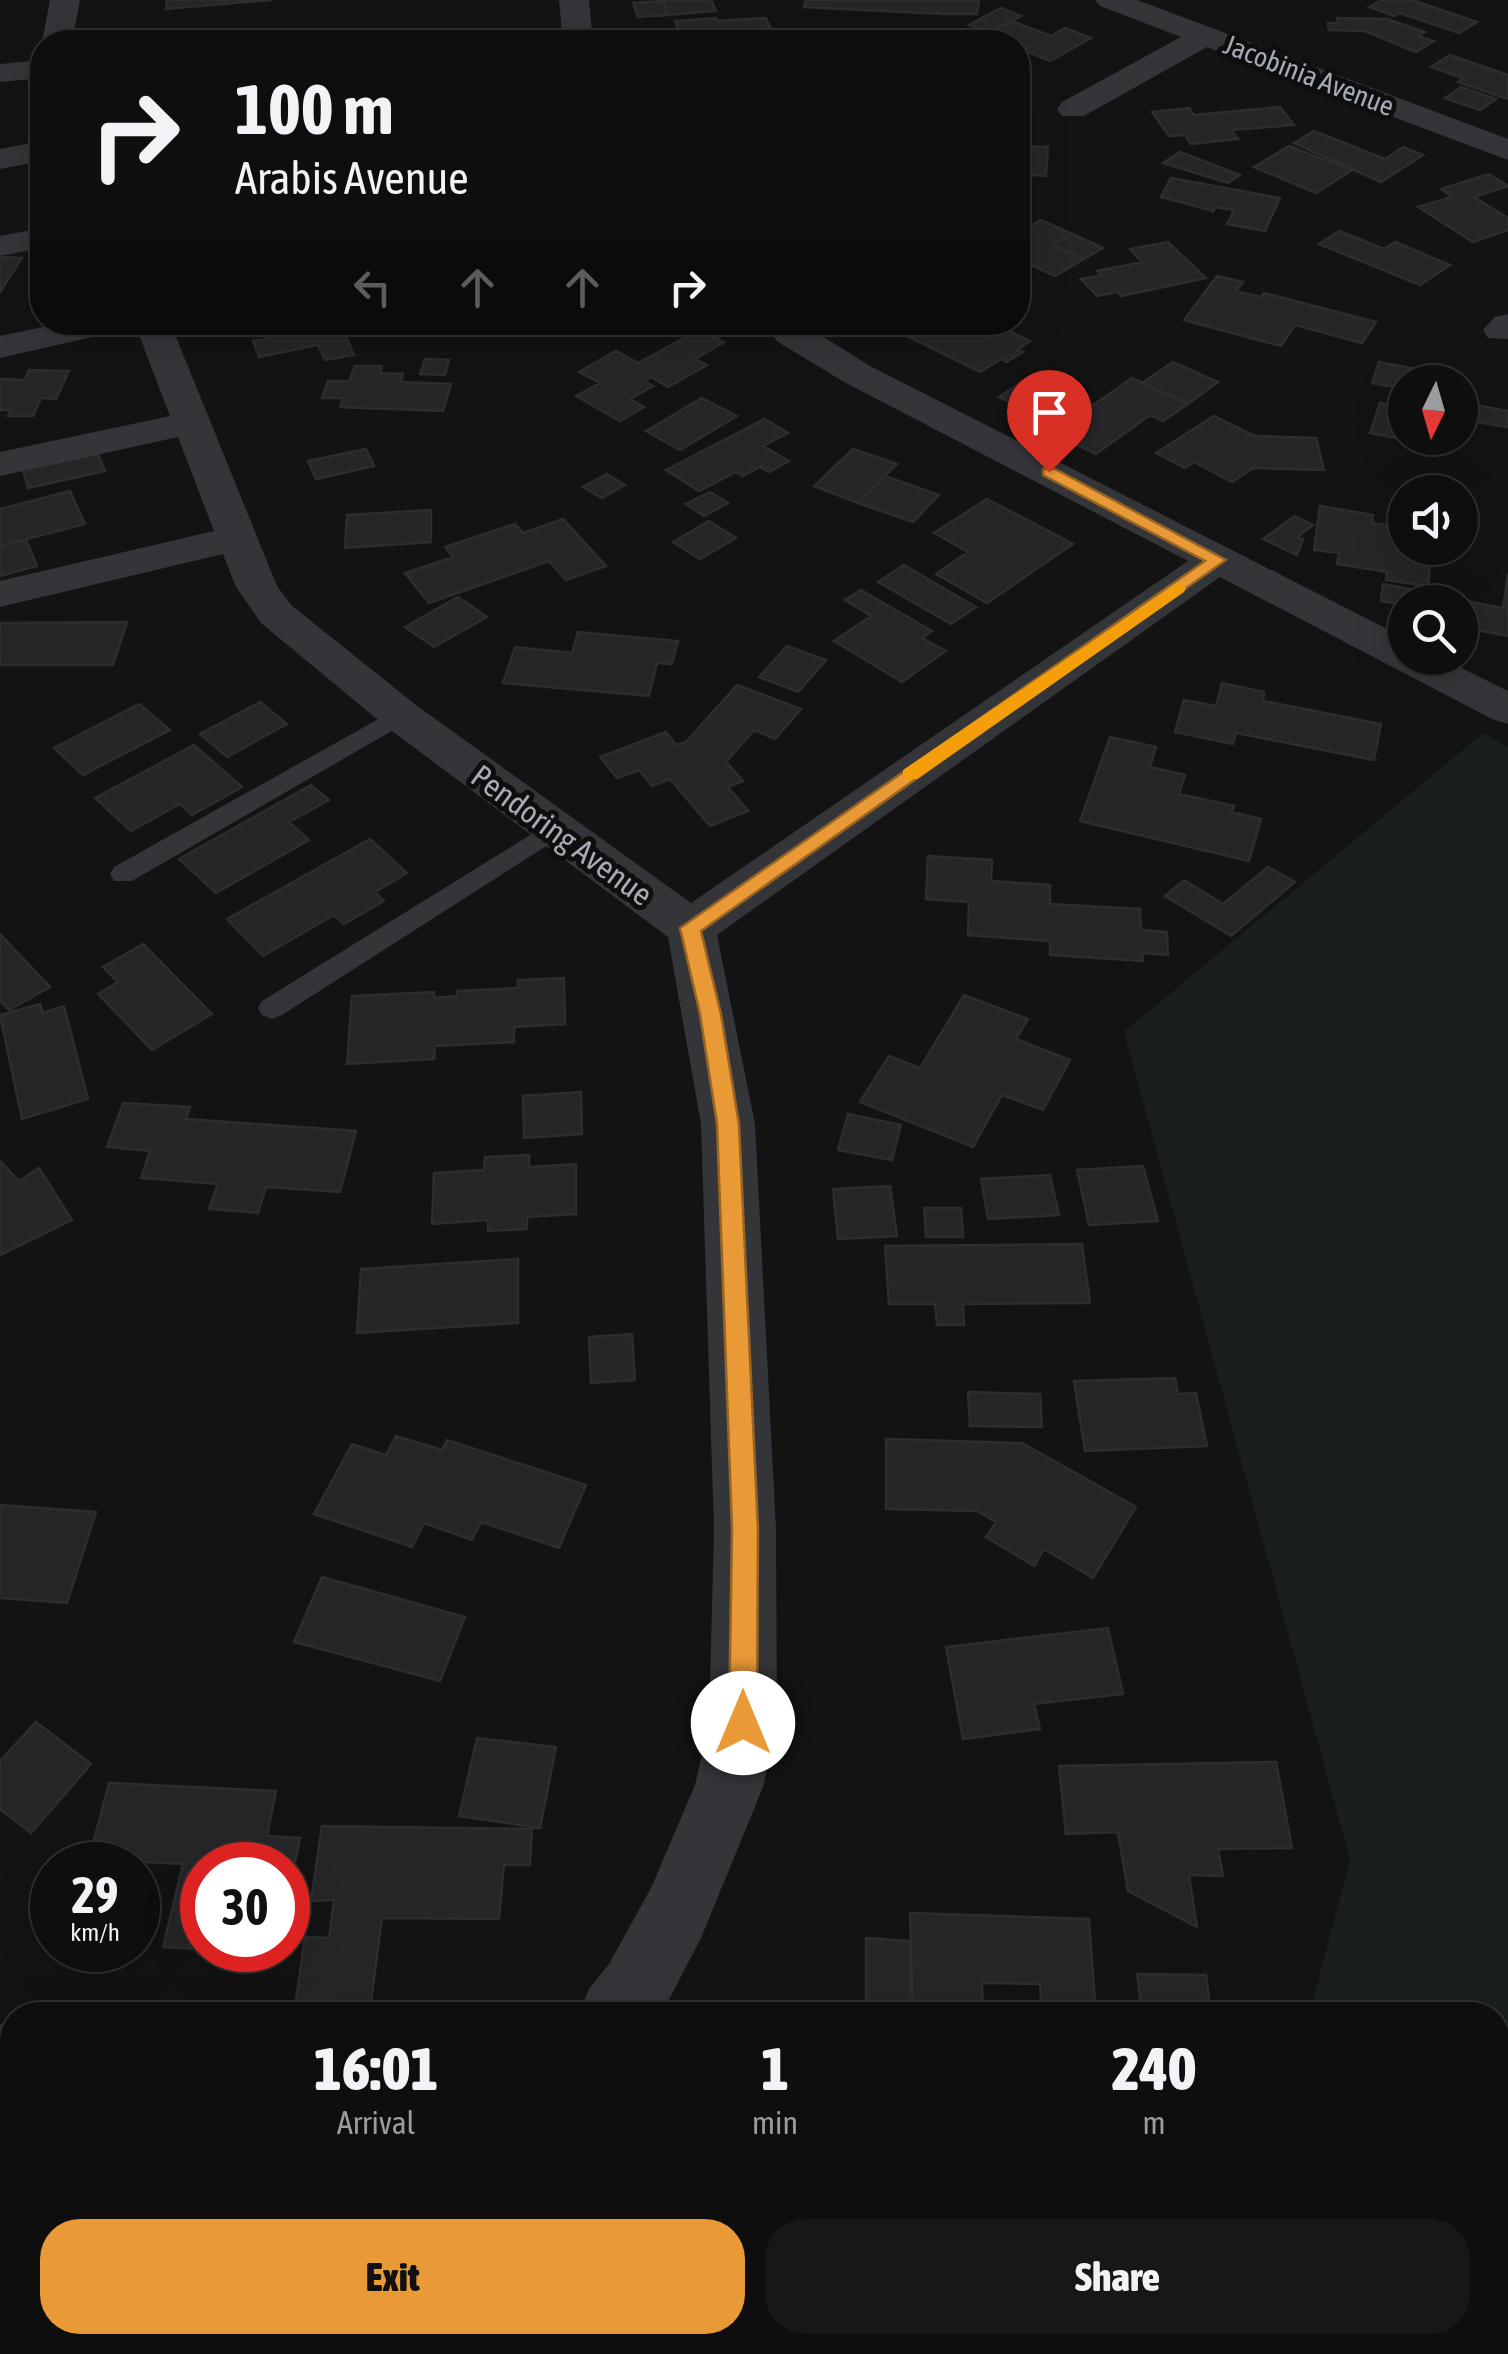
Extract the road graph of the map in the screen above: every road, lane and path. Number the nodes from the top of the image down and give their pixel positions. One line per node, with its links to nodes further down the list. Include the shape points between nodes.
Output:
1 (65, 0): 4 (street)
2 (574, 0): 5 (street)
3 (1110, 0): 6 (street, Jacobinia Avenue)
4 (59, 30)
5 (577, 30)
6 (1205, 36): 9 (street); 10 (street, Jacobinia Avenue)
7 (30, 70): 8 (street)
8 (0, 73)
9 (1074, 109)
10 (1508, 150)
11 (30, 153): 12 (street)
12 (0, 159)
13 (30, 240): 14 (street)
14 (0, 246)
15 (58, 335): 18 (street)
16 (157, 335): 19 (street, Pendoring Avenue)
17 (792, 335): 22 (street)
18 (0, 347)
19 (191, 422): 20 (street); 21 (street, Pendoring Avenue)
20 (0, 464)
21 (237, 538): 23 (street); 27 (street, Pendoring Avenue, via 276,614)
22 (1217, 560): 24 (street); 30 (street)
23 (0, 594)
24 (1388, 648)
25 (1441, 675): 26 (street)
26 (1508, 709)
27 (400, 715): 28 (street, Pendoring Avenue); 29 (lane)
28 (553, 830): 30 (street, Pendoring Avenue); 31 (lane)
29 (123, 874)
30 (690, 928): 32 (street, via 728,1124 745,1529 743,1723 728,1787 676,1913)
31 (272, 1008)
32 (625, 2002)

